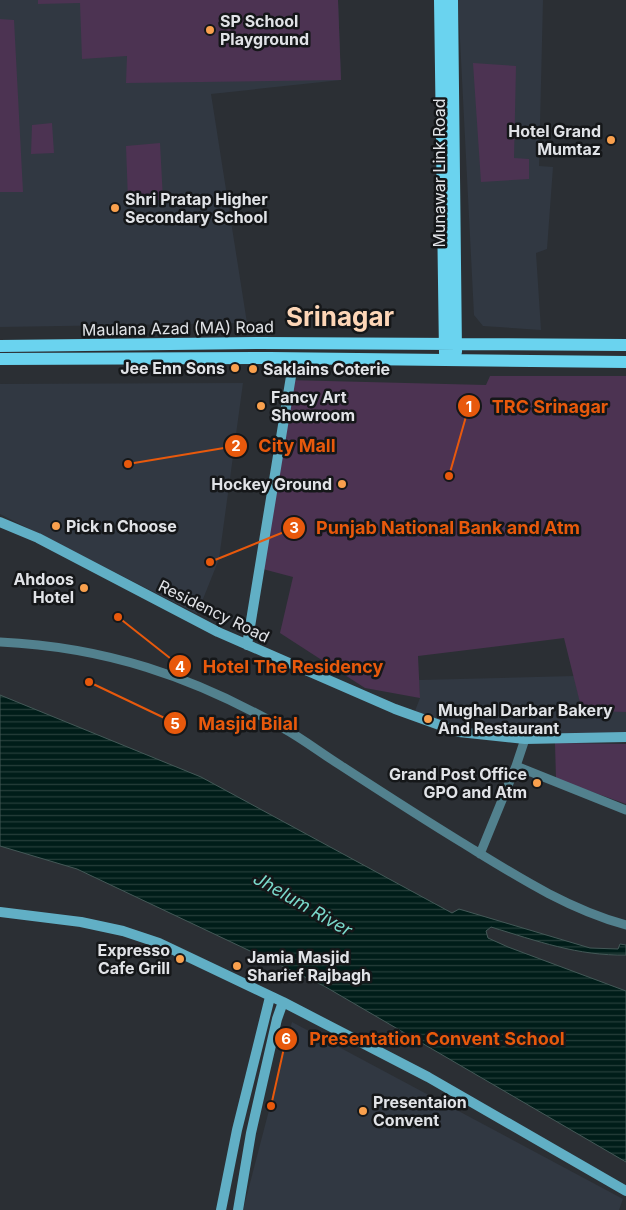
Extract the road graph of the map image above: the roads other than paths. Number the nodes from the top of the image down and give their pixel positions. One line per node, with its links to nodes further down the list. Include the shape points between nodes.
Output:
1 (440, 0): 3 (main road, Munawar Link Road)
2 (452, 0): 3 (main road, Munawar Link Road)
3 (450, 345): 4 (main road, Maulana Azad (MA) Road); 5 (main road, Maulana Azad (MA) Road); 8 (main road)
4 (626, 345)
5 (0, 346)
6 (294, 358): 7 (main road, Maulana Azad (MA) Road); 8 (main road, Maulana Azad (MA) Road); 12 (main road)
7 (0, 359)
8 (450, 361): 9 (main road, Maulana Azad (MA) Road)
9 (626, 362)
10 (0, 522): 12 (main road, Residency Road, via 38,538)
11 (0, 642): 17 (street, via 40,644 133,662 202,687 284,728)
12 (247, 645): 14 (main road, Residency Road, via 395,709 459,732)
13 (626, 737): 14 (main road, Residency Road)
14 (525, 739): 15 (street)
15 (516, 766): 16 (street); 17 (street)
16 (626, 810)
17 (480, 854): 19 (street, via 558,900)
18 (0, 912): 20 (main road, via 81,922 132,934 159,943)
19 (626, 925)
20 (270, 997): 21 (main road); 22 (main road)
21 (283, 1002): 23 (main road); 24 (main road, via 428,1077)
22 (253, 1068): 23 (main road); 25 (main road)
23 (265, 1070): 26 (main road)
24 (626, 1191)
25 (221, 1210)
26 (238, 1210)

